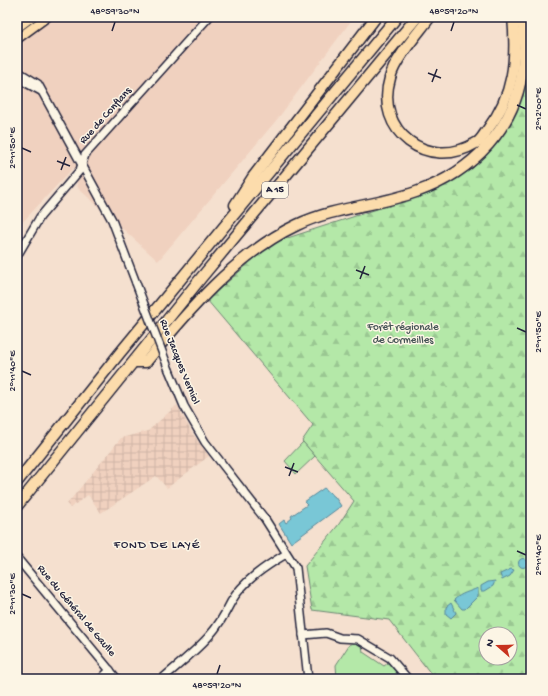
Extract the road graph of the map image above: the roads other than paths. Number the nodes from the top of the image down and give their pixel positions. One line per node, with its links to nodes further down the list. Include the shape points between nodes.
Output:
1 (32, 17): 10 (main road)
2 (47, 17): 11 (main road)
3 (209, 17): 15 (street, Rue de Conflans, via 85,156)
4 (376, 17): 16 (highway, via 253,177)
5 (397, 17): 16 (highway, A 15)
6 (417, 17): 18 (highway, A 15)
7 (430, 17): 8 (highway, via 390,76 386,97 389,112 399,134 412,146 442,153 477,143 493,122 507,96 513,74 516,46)
8 (513, 17)
9 (522, 17): 18 (highway, via 523,65 512,108 502,127 470,164 456,174 416,192 337,211 297,224 265,242 185,315 146,362)
10 (17, 28)
11 (17, 39)
12 (17, 70): 14 (street, Rue Jacques Verniol, via 35,81)
13 (17, 78): 14 (street)
14 (41, 91): 15 (street, Rue Jacques Verniol)
15 (82, 164): 17 (street, Rue de Conflans, via 80,170 40,217); 21 (street, Rue Jacques Verniol, bridge, via 112,220 184,406 205,442 265,519)
16 (216, 236): 19 (highway, A 15)
17 (17, 256)
18 (134, 362): 20 (highway, A 15)
19 (17, 482)
20 (17, 506)
21 (286, 554): 23 (street, Rue Jacques Verniol, via 296,568); 27 (street, via 241,589 209,636)
22 (17, 558): 24 (street, Rue du Général de Gaulle)
23 (303, 635): 28 (street, Rue Jacques Verniol); 29 (street, via 326,633 340,638 358,639 390,658)
24 (110, 670): 25 (street); 26 (street, Rue du Général de Gaulle)
25 (101, 679)
26 (117, 679)
27 (162, 679)
28 (308, 679)
29 (408, 679)

